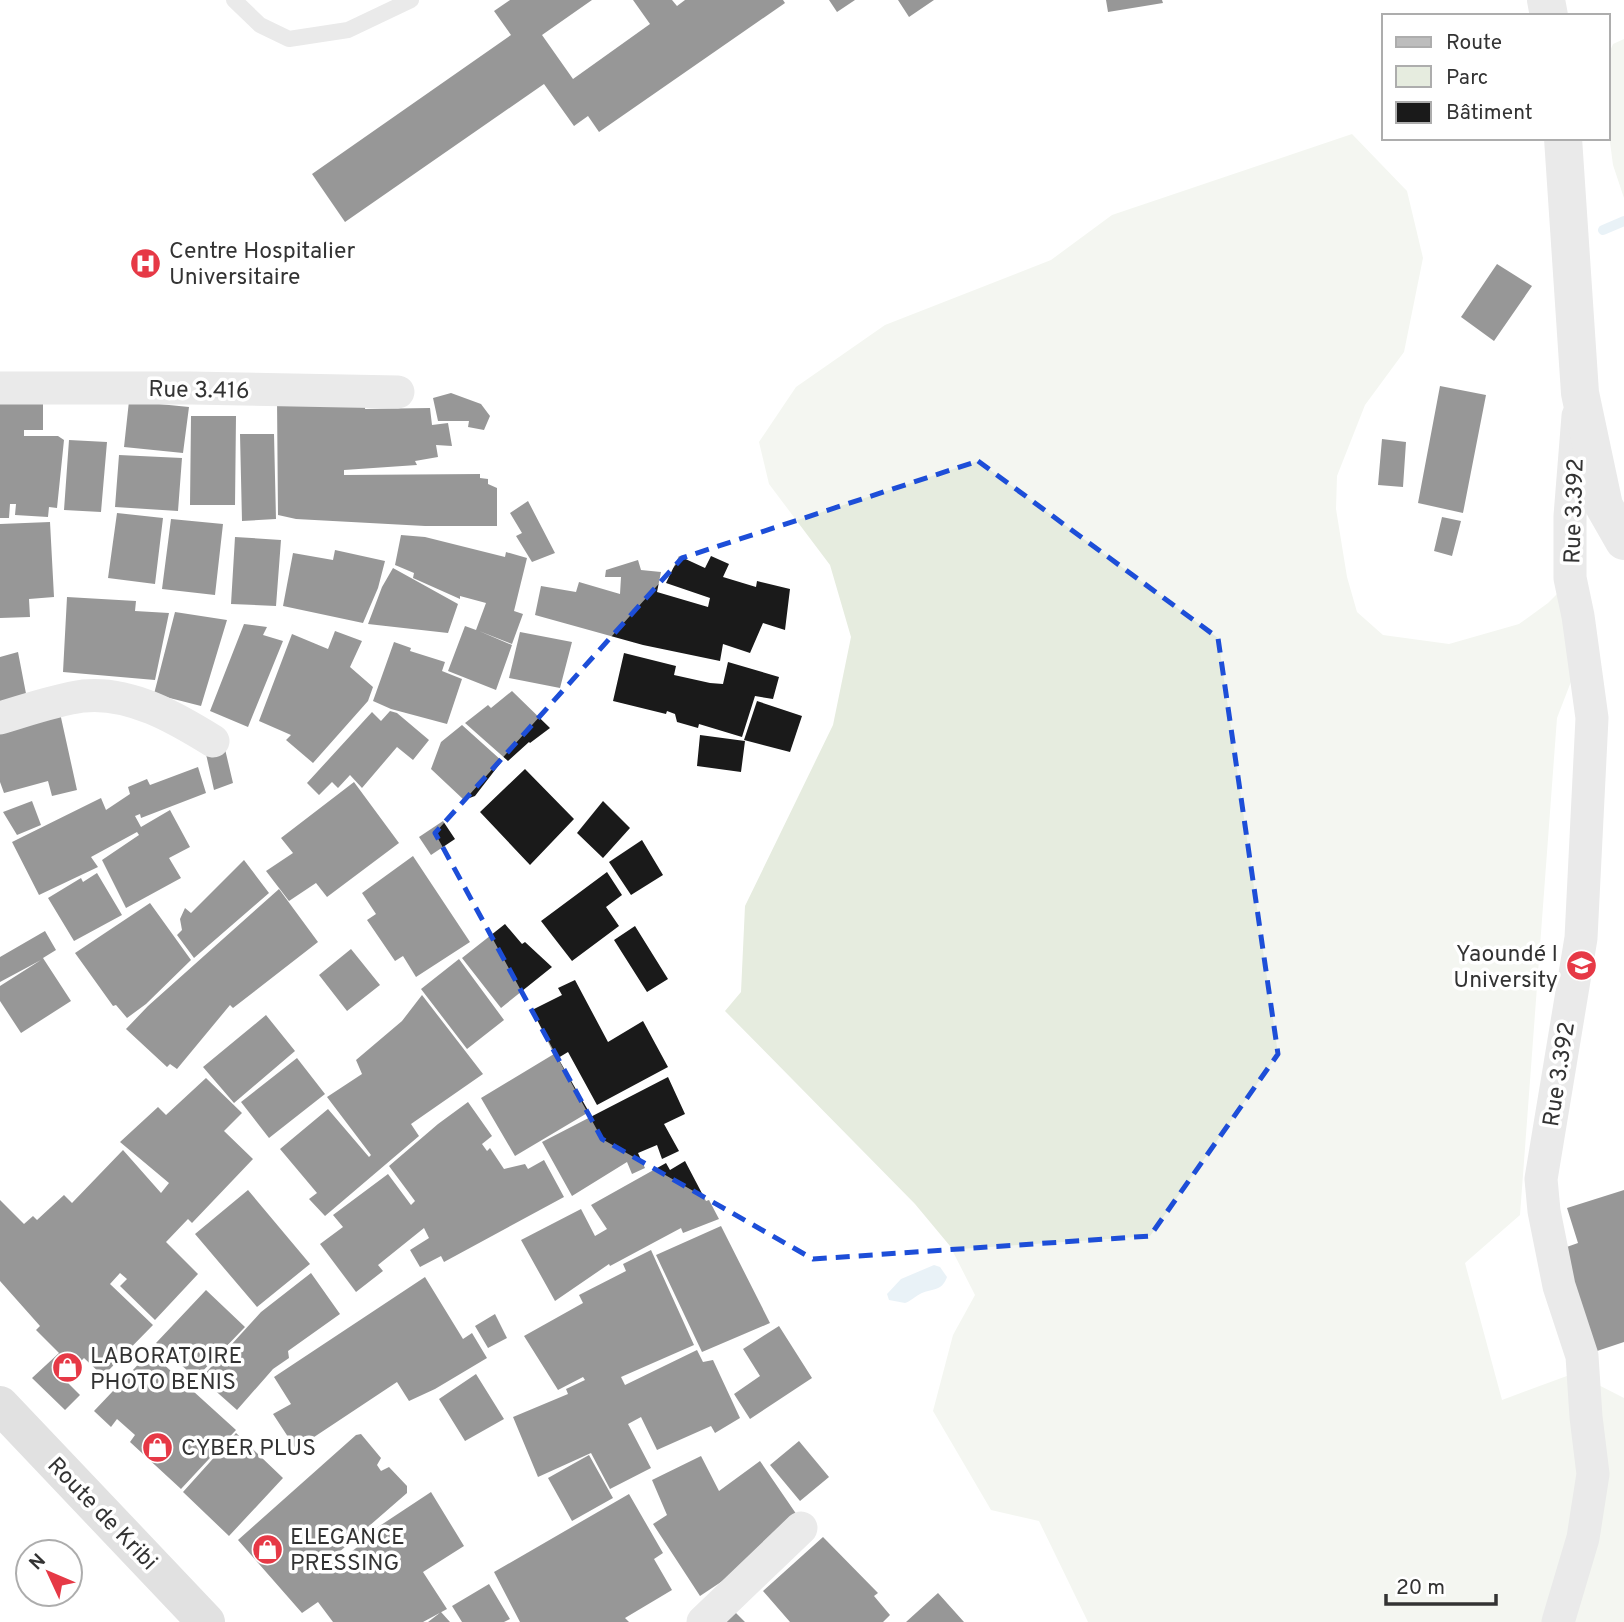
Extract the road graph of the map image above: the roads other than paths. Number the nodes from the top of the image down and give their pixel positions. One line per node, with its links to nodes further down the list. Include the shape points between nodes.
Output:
1 (233, 0): 2 (lane, via 260,25 289,39 348,30)
2 (411, 0)
3 (1563, 140): 6 (street)
4 (0, 388): 5 (street, Rue 3.416)
5 (398, 392)
6 (1580, 393): 7 (street, via 1604,506); 14 (street, Rue 3.392, via 1570,578 1592,718 1581,937 1541,1179 1559,1286 1583,1356 1593,1474 1583,1538)
7 (1624, 541)
8 (0, 718): 9 (street, via 86,696 128,700 178,719)
9 (213, 741)
10 (0, 1405): 12 (main road, Route de Kribi)
11 (801, 1528): 13 (street)
12 (206, 1622)
13 (703, 1622)
14 (1558, 1622)

